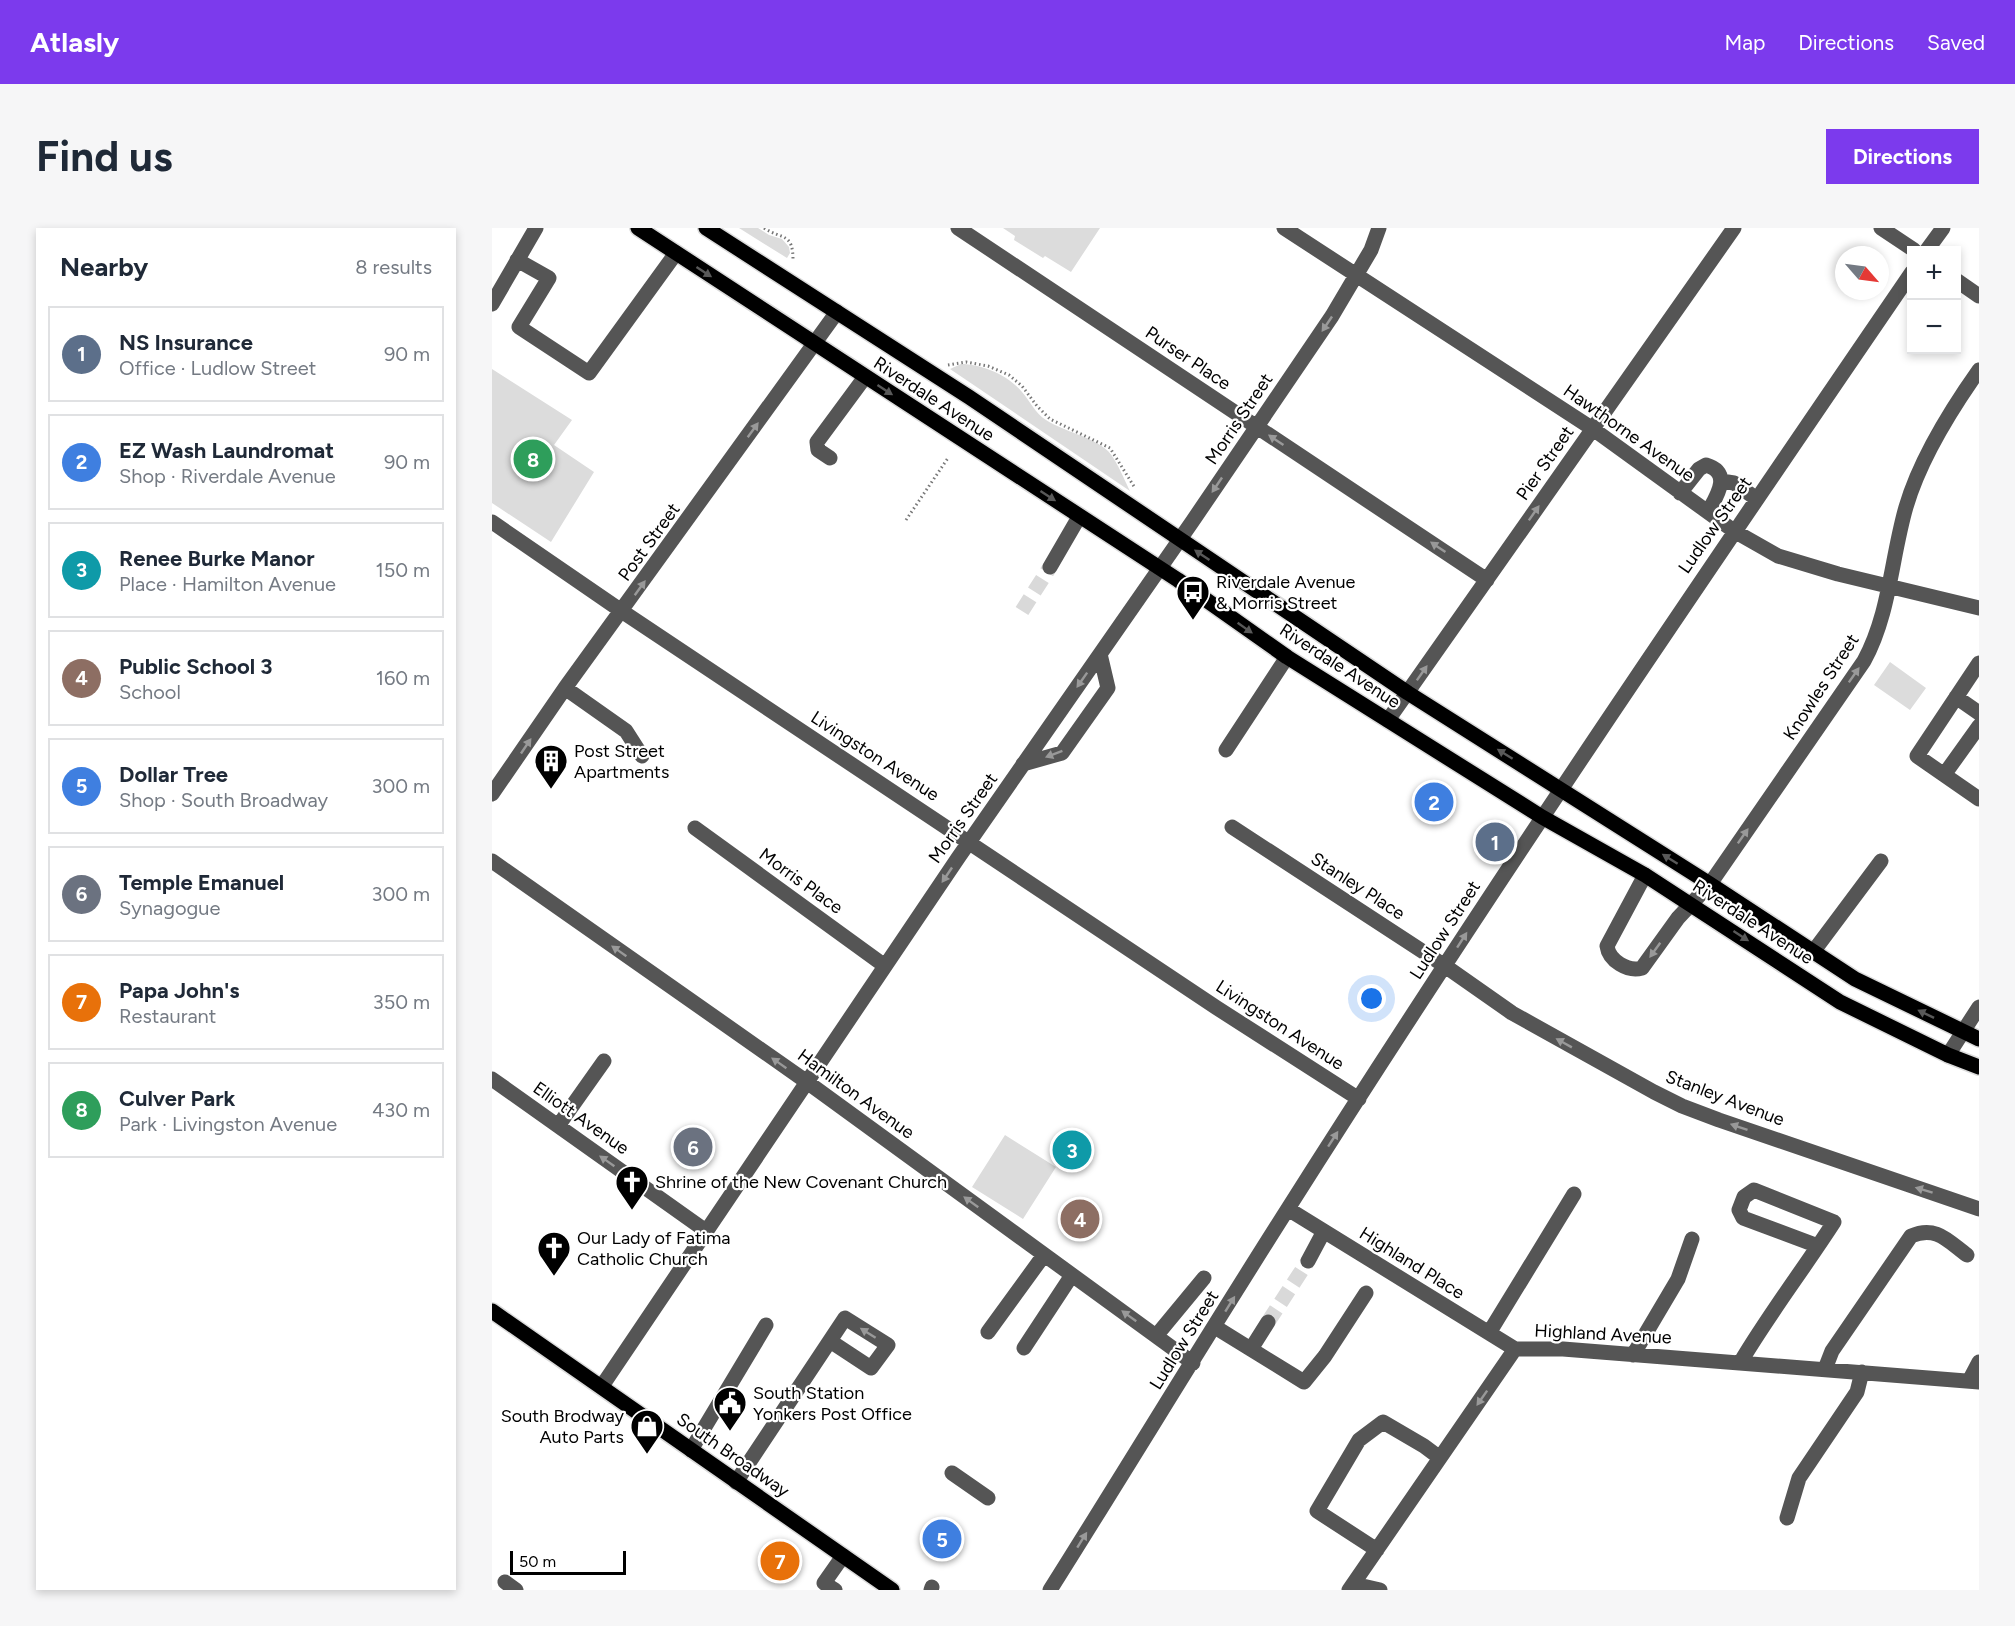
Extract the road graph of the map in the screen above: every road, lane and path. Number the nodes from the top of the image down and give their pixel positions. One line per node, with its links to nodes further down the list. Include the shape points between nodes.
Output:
1 (536, 228): 14 (street)
2 (638, 228): 13 (main road, Riverdale Avenue)
3 (706, 228): 21 (main road, Riverdale Avenue)
4 (764, 228): 15 (path, via 784,236 793,246)
5 (958, 228): 27 (street, Purser Place)
6 (1284, 228): 16 (street, Hawthorne Avenue)
7 (1379, 228): 16 (street, Morris Street)
8 (1734, 228): 28 (street, Pier Street)
9 (1881, 228): 11 (street)
10 (1943, 228): 12 (street)
11 (1908, 246)
12 (1930, 246)
13 (676, 253): 14 (street, via 589,373 519,327 549,278); 22 (main road, Riverdale Avenue, one-way to 22)
14 (517, 260): 20 (street)
15 (793, 260)
16 (1358, 274): 27 (street, Morris Street, one-way to 27); 28 (street, Hawthorne Avenue)
17 (1907, 278): 34 (street, Ludlow Street)
18 (1961, 283): 19 (street)
19 (1979, 296)
20 (492, 304)
21 (837, 312): 22 (street, Post Street); 40 (main road, Riverdale Avenue)
22 (814, 344): 25 (main road, Riverdale Avenue); 46 (street, Post Street, one-way to 22)
23 (948, 365): 32 (path, via 966,362 1009,375 1050,419 1110,448)
24 (1979, 370): 26 (street, Knowles Street)
25 (865, 377): 29 (street, via 817,442 818,450); 36 (main road, Riverdale Avenue, one-way to 36)
26 (1974, 388): 44 (street, Knowles Street, via 1931,446 1906,506)
27 (1257, 427): 40 (street, Morris Street, one-way to 40); 43 (street, Purser Place, one-way to 27)
28 (1593, 429): 33 (street, Hawthorne Avenue); 43 (street, Pier Street, one-way to 28)
29 (830, 458)
30 (948, 458): 37 (path)
31 (1722, 481): 33 (street, via 1713,467 1706,465); 34 (street, via 1734,483); 35 (street)
32 (1135, 488)
33 (1680, 494): 35 (street, Hawthorne Avenue)
34 (1757, 499): 39 (street, Ludlow Street)
35 (1708, 512): 39 (street, Hawthorne Avenue)
36 (1079, 517): 41 (street); 42 (main road, Riverdale Avenue)
37 (906, 520)
38 (492, 522): 46 (street, Livingston Avenue)
39 (1734, 531): 44 (street, Hawthorne Avenue, via 1778,556); 62 (street, Ludlow Street)
40 (1179, 540): 42 (street, Morris Street); 51 (main road, Riverdale Avenue, one-way to 40)
41 (1050, 567)
42 (1159, 569): 47 (street, Morris Street); 48 (main road, Riverdale Avenue, one-way to 48)
43 (1487, 580): 51 (street, Pier Street, one-way to 43)
44 (1889, 586): 45 (street, Hawthorne Avenue); 72 (street, Knowles Street, one-way to 44, via 1864,661 1875,640)
45 (1979, 608)
46 (622, 612): 50 (street, Post Street); 68 (street, Livingston Avenue)
47 (1100, 654): 58 (street, Morris Street, one-way to 58); 58 (street, one-way to 58, via 1108,688 1062,753)
48 (1287, 657): 54 (main road, Riverdale Avenue); 56 (street)
49 (1979, 663): 52 (street)
50 (566, 688): 57 (street, via 626,731); 61 (street, Post Street, one-way to 50)
51 (1408, 693): 54 (street, Pier Street); 62 (main road, Riverdale Avenue, one-way to 51)
52 (1956, 697): 53 (street); 60 (street, via 1917,756)
53 (1979, 713)
54 (1388, 720): 65 (main road, Riverdale Avenue)
55 (1979, 726): 60 (street)
56 (1226, 750)
57 (642, 756)
58 (1023, 764): 68 (street, Morris Street)
59 (492, 767): 61 (street)
60 (1944, 775): 64 (street)
61 (506, 776): 63 (street, Post Street)
62 (1561, 789): 65 (street, Ludlow Street); 72 (main road, Riverdale Avenue, one-way to 62)
63 (492, 794)
64 (1979, 799)
65 (1542, 818): 71 (main road, Riverdale Avenue); 76 (street, Ludlow Street, one-way to 65)
66 (1232, 827): 76 (street, Stanley Place)
67 (695, 828): 75 (street, Morris Place)
68 (970, 842): 75 (street, Morris Street, one-way to 75); 85 (street, Livingston Avenue)
69 (492, 861): 84 (street, Hamilton Avenue, one-way to 69)
70 (1881, 861): 74 (street)
71 (1645, 875): 73 (main road, Riverdale Avenue); 73 (street, Knowles Street, one-way to 71, via 1642,968 1628,968 1612,958 1607,946)
72 (1710, 884): 73 (street, Knowles Street); 74 (main road, Riverdale Avenue)
73 (1692, 904): 80 (main road, Riverdale Avenue, one-way to 80, via 1840,1002)
74 (1813, 952): 78 (main road, Riverdale Avenue, one-way to 74, via 1855,979)
75 (885, 966): 84 (street, Morris Street)
76 (1445, 966): 85 (street, Ludlow Street); 89 (street, Stanley Avenue, one-way to 76, via 1682,1106 1512,1013)
77 (1979, 1008): 78 (street)
78 (1963, 1032): 79 (main road, Riverdale Avenue); 80 (street)
79 (1979, 1039)
80 (1948, 1055): 82 (main road, Riverdale Avenue)
81 (604, 1062): 86 (street)
82 (1979, 1067)
83 (492, 1079): 86 (street, Elliott Avenue)
84 (807, 1082): 90 (street, Morris Street); 94 (street, Hamilton Avenue, one-way to 84)
85 (1359, 1099): 88 (street, Ludlow Street, one-way to 85)
86 (558, 1126): 90 (street, Elliott Avenue, one-way to 86)
87 (1574, 1194): 105 (street)
88 (1288, 1209): 91 (street, Highland Place); 103 (street, Ludlow Street, one-way to 88)
89 (1979, 1209)
90 (706, 1231): 118 (street, Morris Street)
91 (1324, 1231): 96 (street); 105 (street, Highland Place)
92 (1692, 1239): 111 (street, via 1678,1279)
93 (1818, 1246): 93 (street, via 1834,1222 1754,1190 1744,1197 1739,1210 1743,1218); 114 (street)
94 (1044, 1255): 97 (street, Hamilton Avenue); 104 (street)
95 (1967, 1255): 115 (street, via 1933,1231 1911,1236 1832,1350)
96 (1308, 1261)
97 (1072, 1275): 106 (street, Hamilton Avenue, one-way to 97); 108 (street)
98 (1204, 1278): 106 (street)
99 (1366, 1293): 109 (street, via 1304,1382)
100 (492, 1311): 118 (main road, South Broadway)
101 (1268, 1322): 109 (street)
102 (766, 1325): 119 (street)
103 (1215, 1327): 109 (street); 113 (street, Ludlow Street)
104 (988, 1332)
105 (1489, 1333): 110 (street, Highland Place)
106 (1156, 1336): 113 (street, Hamilton Avenue)
107 (830, 1341): 122 (street)
108 (1024, 1348)
109 (1251, 1349)
110 (1515, 1349): 111 (street, Highland Avenue); 120 (street, Highland Avenue, one-way to 120)
111 (1633, 1354): 114 (street, Highland Avenue)
112 (1979, 1362): 117 (street)
113 (1193, 1363): 130 (street, Ludlow Street, one-way to 113)
114 (1740, 1363): 115 (street, Highland Avenue)
115 (1825, 1369): 116 (street, Highland Avenue)
116 (1862, 1372): 117 (street, Highland Avenue); 124 (street, via 1857,1392 1799,1478)
117 (1974, 1382)
118 (602, 1386): 119 (main road, South Broadway)
119 (691, 1450): 122 (main road, South Broadway)
120 (1440, 1458): 125 (street, Highland Avenue); 125 (street, via 1383,1422 1359,1440 1317,1511)
121 (952, 1473): 123 (street)
122 (736, 1482): 126 (main road, South Broadway)
123 (988, 1498)
124 (1788, 1518)
125 (1377, 1550): 127 (street, Highland Avenue)
126 (843, 1556): 128 (main road, South Broadway); 129 (street, via 824,1583)
127 (1351, 1587): 131 (street)
128 (888, 1589)
129 (835, 1590)
130 (1050, 1590)
131 (1380, 1590)

